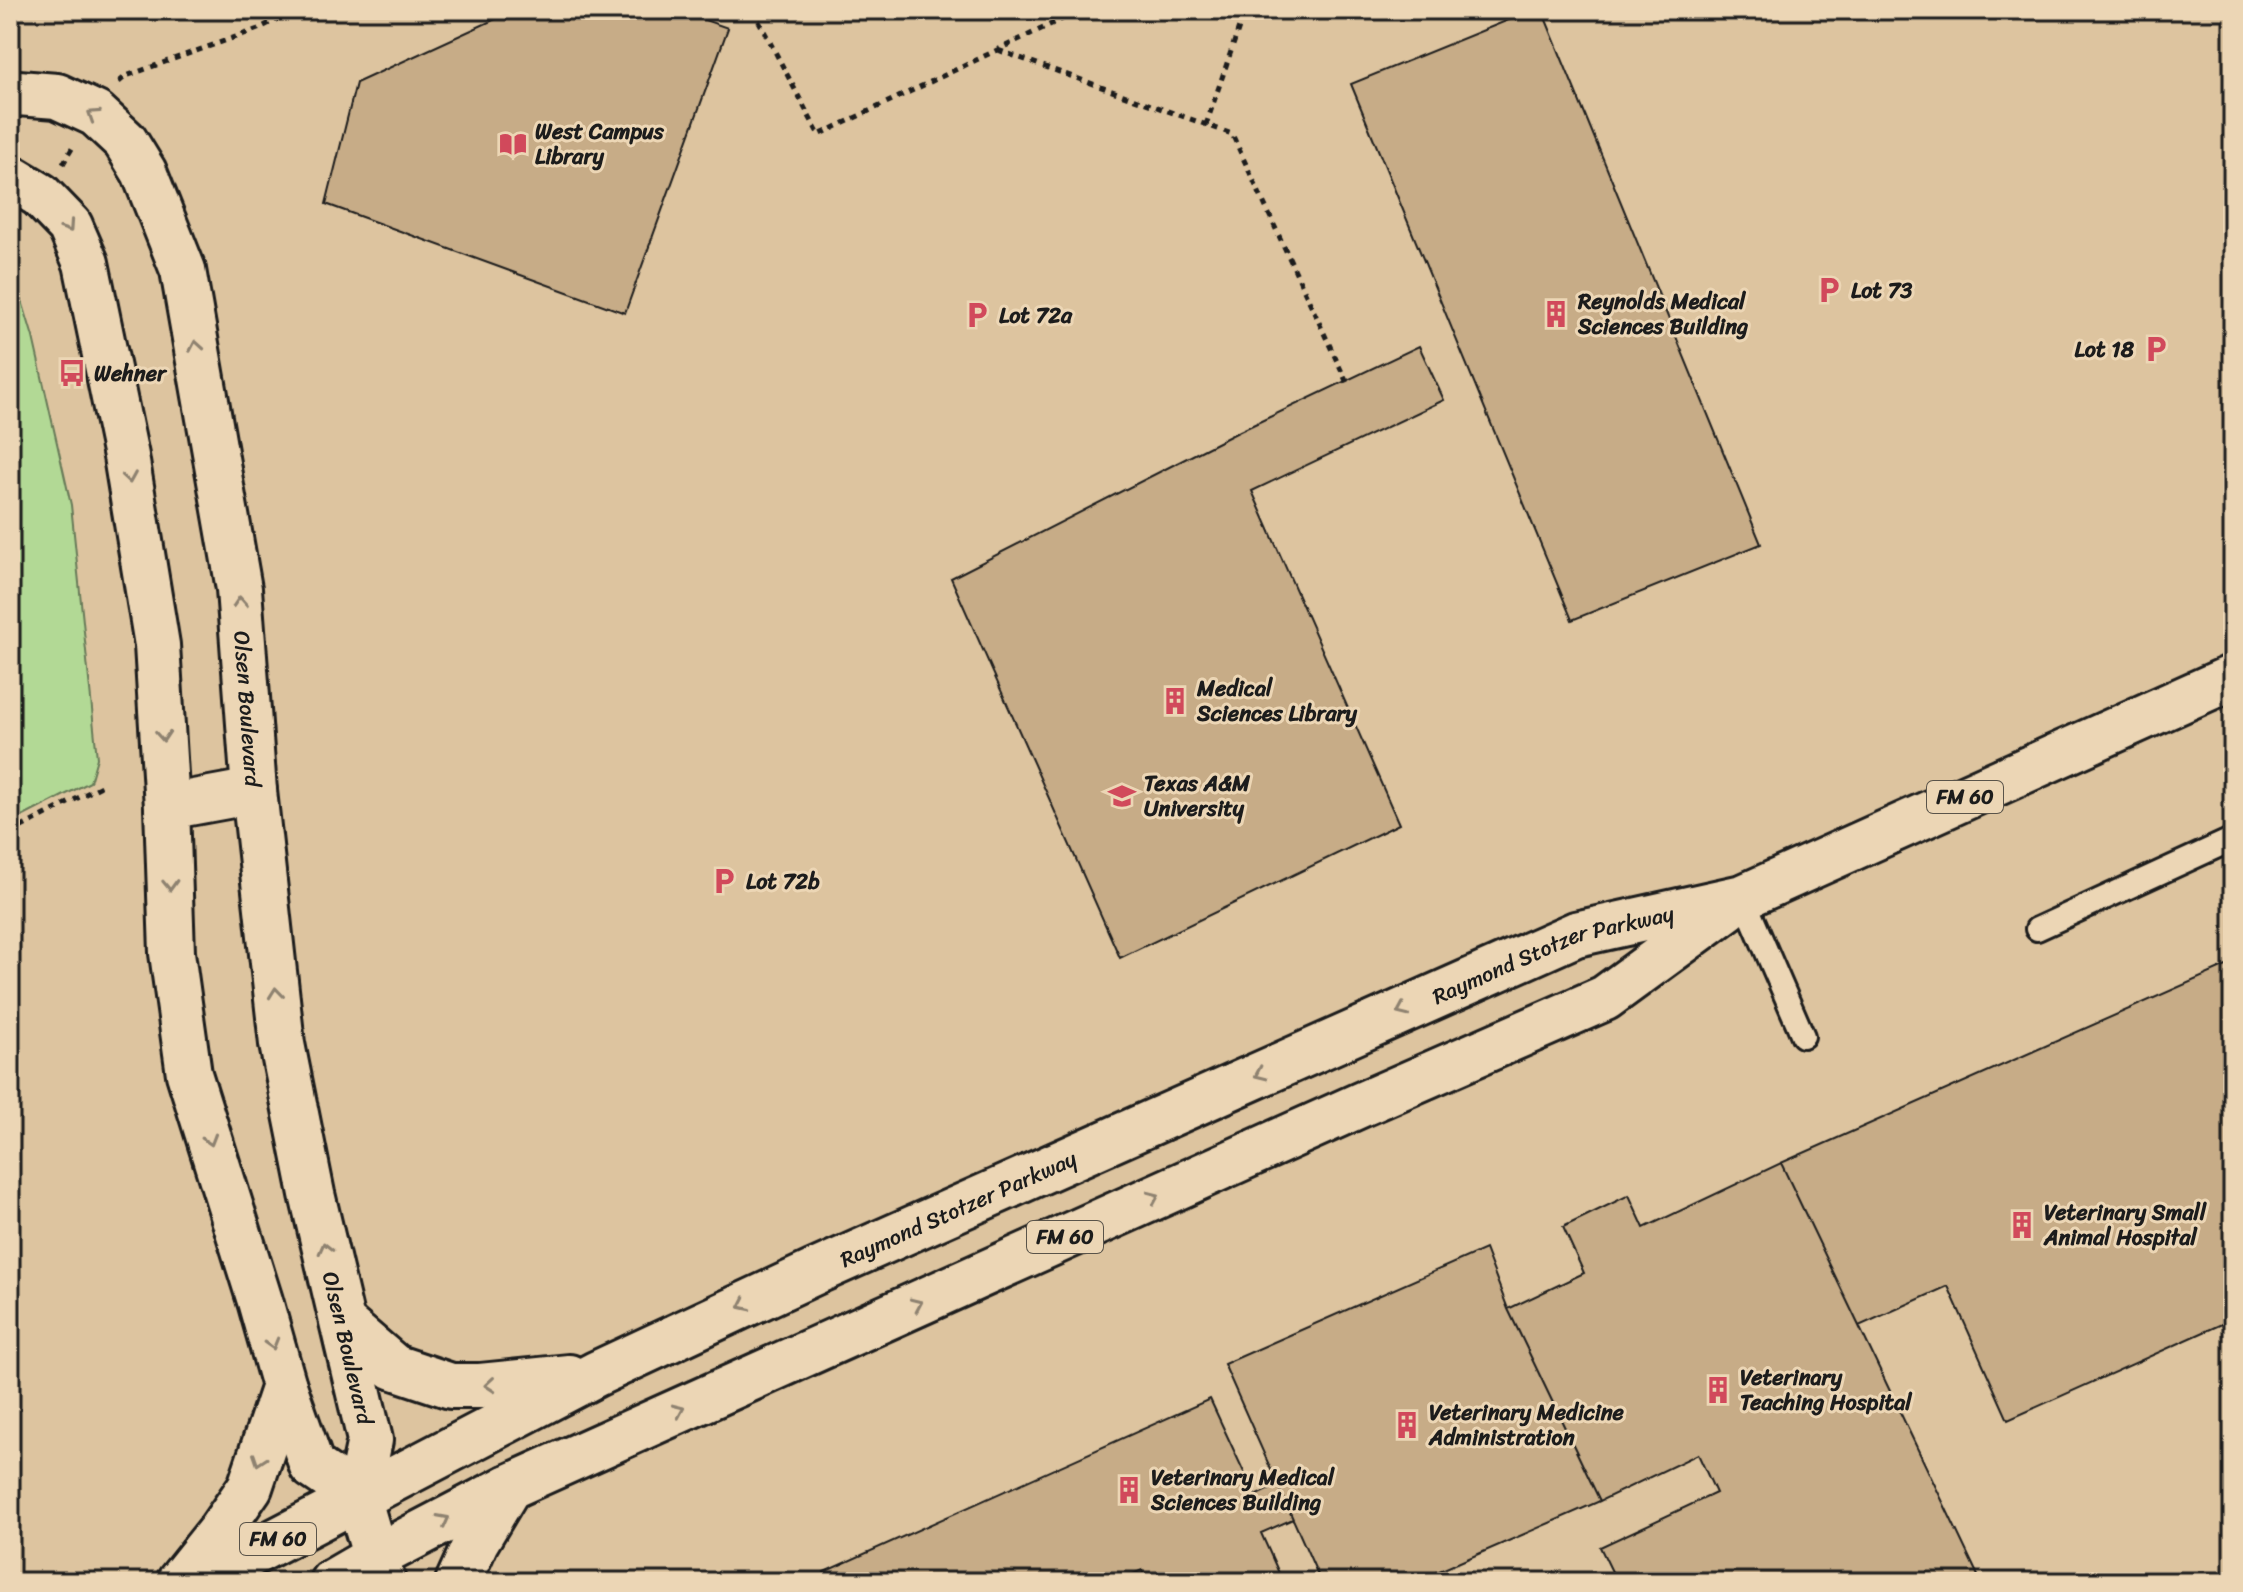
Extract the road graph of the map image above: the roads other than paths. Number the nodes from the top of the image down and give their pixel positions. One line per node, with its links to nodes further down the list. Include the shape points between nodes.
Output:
1 (10, 96): 4 (main road, Olsen Boulevard, one-way to 1, via 239,589 183,270 144,172 125,141 96,114 57,96)
2 (10, 177): 5 (main road, one-way to 5, via 40,195 70,226 86,263 126,456 157,645)
3 (2233, 677): 7 (main road, Raymond Stotzer Parkway / FM 60)
4 (254, 791): 5 (main road); 12 (main road, Olsen Boulevard, one-way to 4, via 282,1044)
5 (167, 807): 14 (main road, one-way to 14, via 172,953 189,1074)
6 (2233, 839): 8 (lane)
7 (1743, 897): 9 (lane); 10 (main road, Raymond Stotzer Parkway / FM 60, one-way to 10, via 1576,934); 11 (main road, Raymond Stotzer Parkway / FM 60, via 1605,998)
8 (2037, 929)
9 (1803, 1036)
10 (1332, 1043): 11 (main road); 13 (main road, Raymond Stotzer Parkway / FM 60, one-way to 13)
11 (1360, 1105): 15 (main road, Raymond Stotzer Parkway / FM 60, one-way to 11)
12 (344, 1324): 13 (main road, one-way to 12, via 451,1386 394,1367); 16 (main road, Olsen Boulevard, via 370,1440)
13 (596, 1374): 16 (main road, Raymond Stotzer Parkway / FM 60)
14 (284, 1386): 16 (main road, via 312,1466); 18 (main road, one-way to 18, via 250,1487)
15 (509, 1487): 17 (main road, Raymond Stotzer Parkway / FM 60, one-way to 15); 21 (main road)
16 (358, 1497): 17 (main road); 19 (main road, Raymond Stotzer Parkway / FM 60)
17 (379, 1569): 20 (main road, Raymond Stotzer Parkway / FM 60)
18 (179, 1582)
19 (197, 1582)
20 (332, 1582)
21 (458, 1582)

